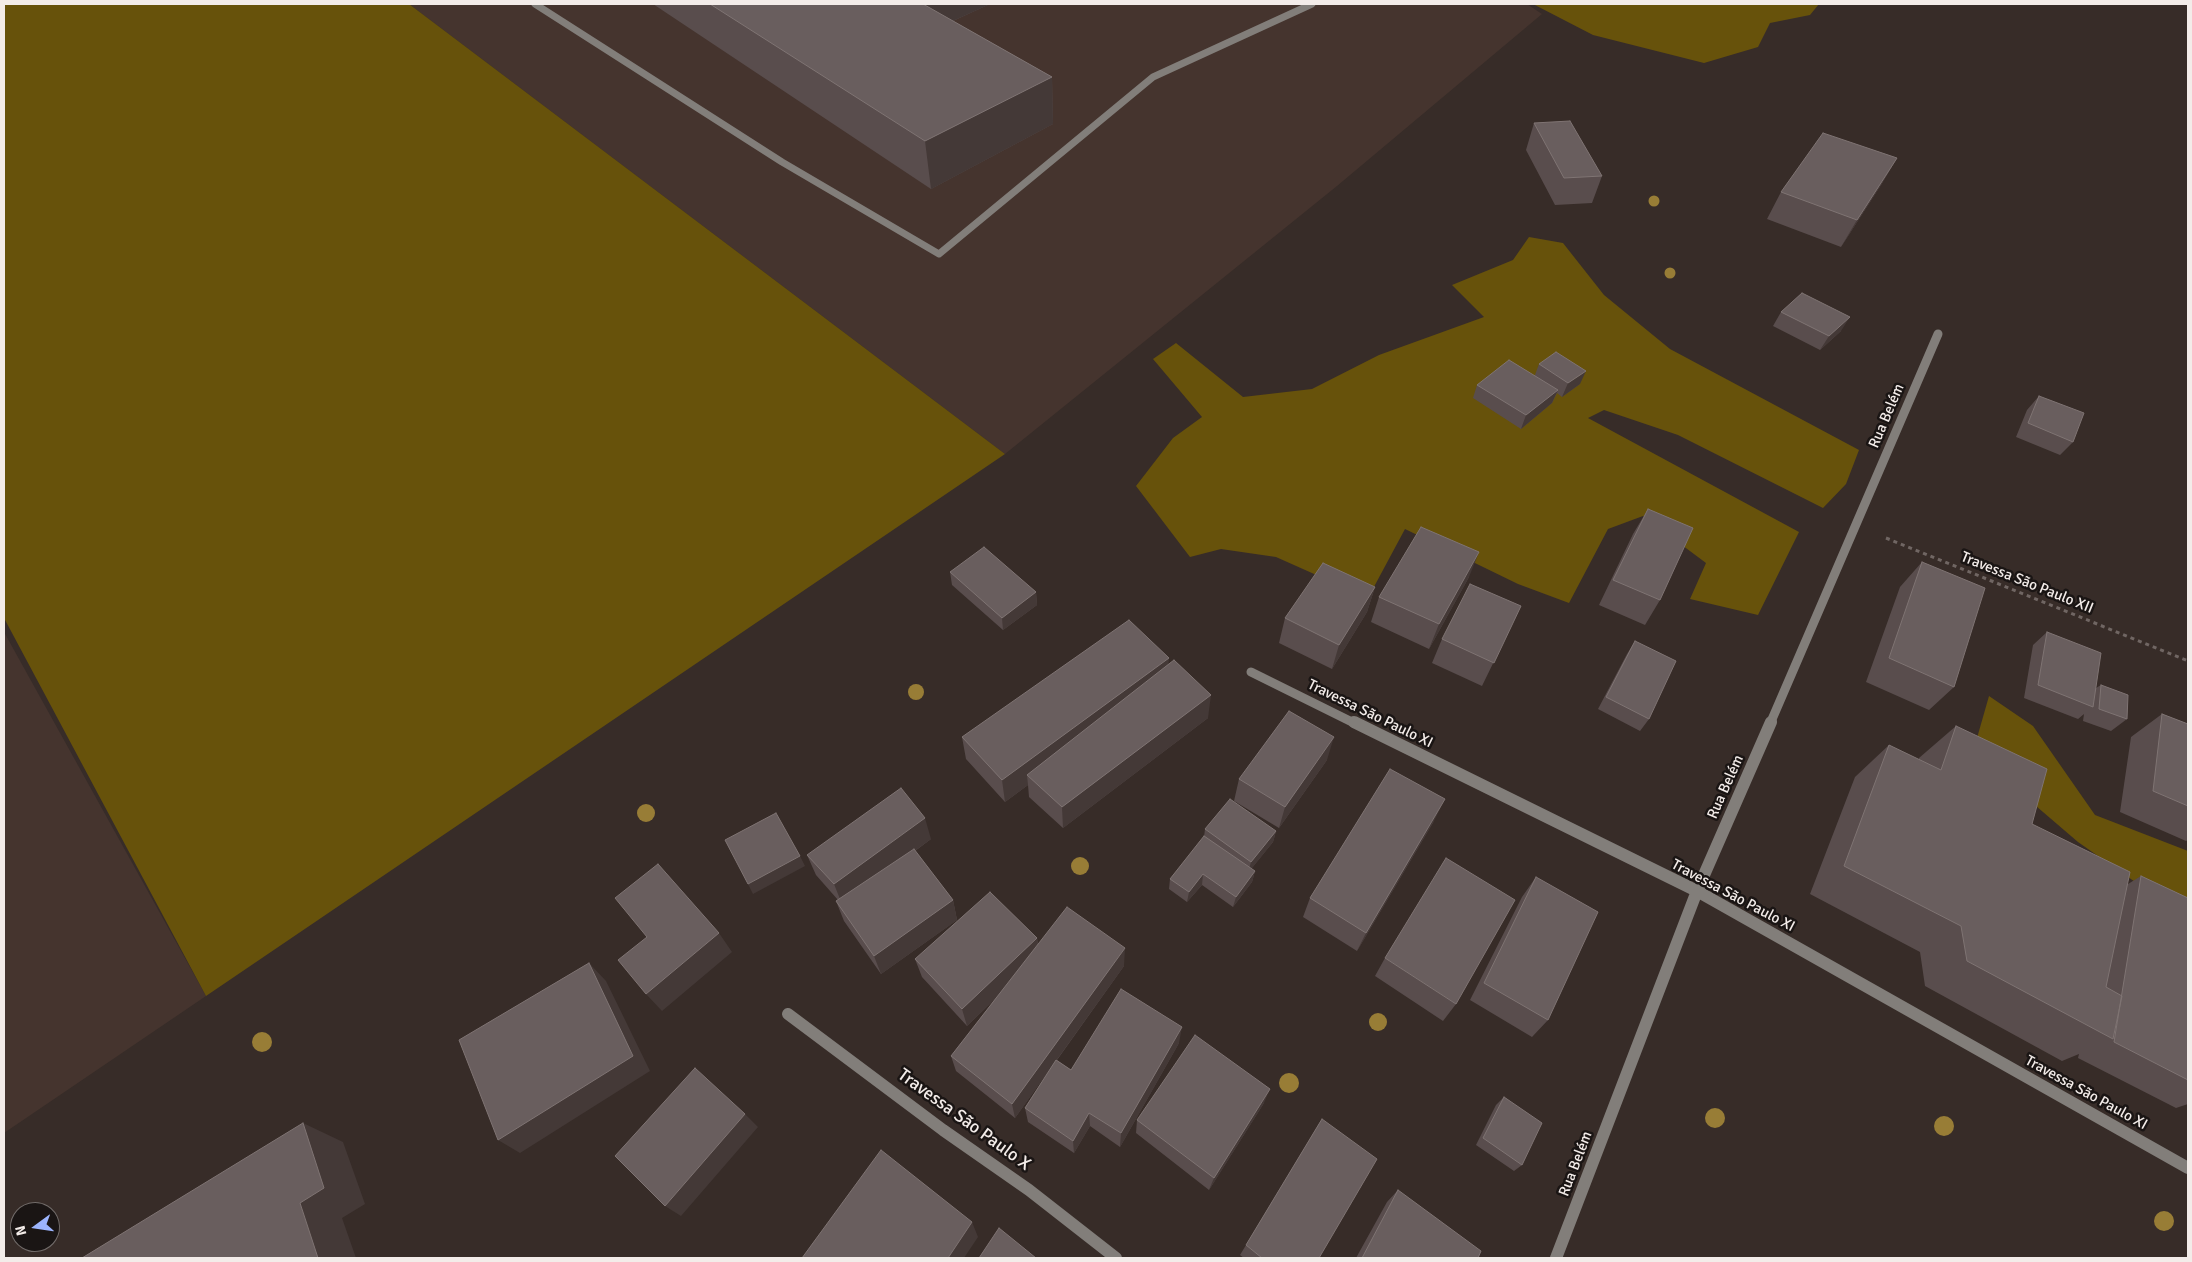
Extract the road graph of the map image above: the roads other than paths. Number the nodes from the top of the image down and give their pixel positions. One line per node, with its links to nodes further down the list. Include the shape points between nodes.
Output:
1 (535, 4): 2 (street, via 782,162 939,254 1152,77)
2 (1312, 4)
3 (1938, 334): 5 (street, Rua Belém)
4 (1250, 672): 5 (street, Travessa São Paulo XI)
5 (1697, 891): 7 (street, Travessa São Paulo XI); 9 (street, Rua Belém)
6 (788, 1014): 8 (street, Travessa São Paulo X, via 943,1130 1030,1190)
7 (2188, 1168)
8 (1116, 1258)
9 (1556, 1258)

